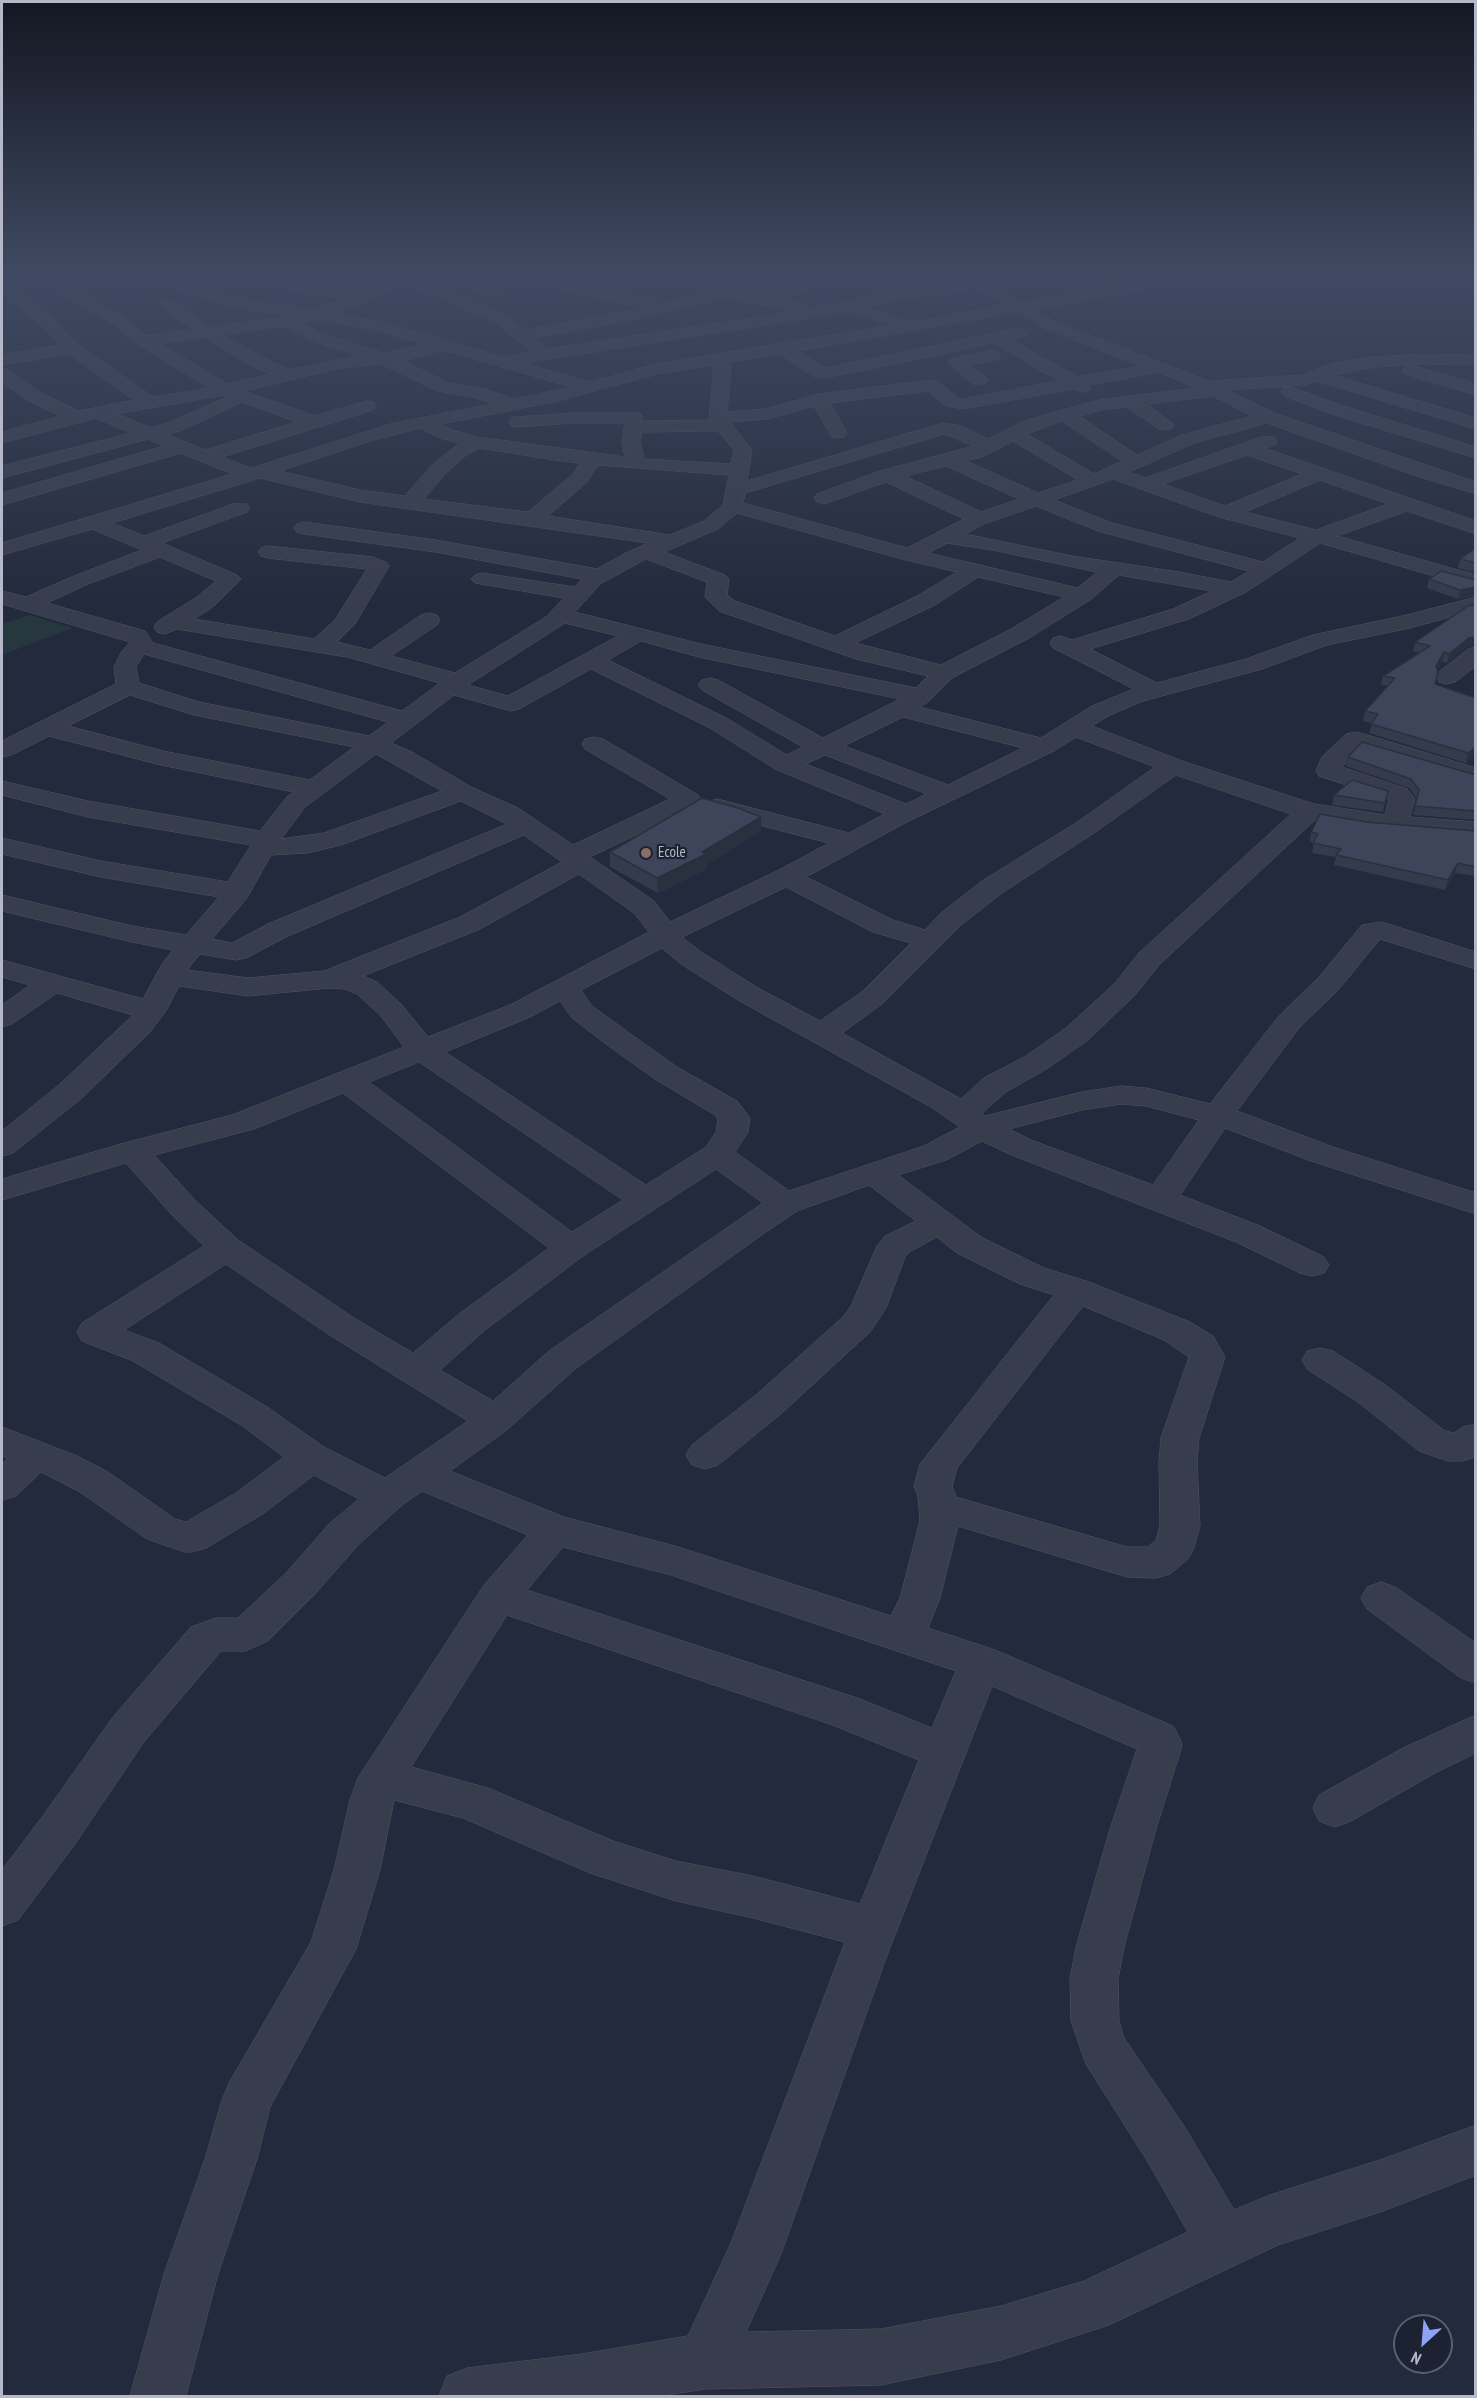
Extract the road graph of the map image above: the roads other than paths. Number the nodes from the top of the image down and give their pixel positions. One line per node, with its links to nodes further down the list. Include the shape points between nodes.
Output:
1 (17, 385): 24 (street)
2 (124, 385): 27 (street)
3 (219, 385): 22 (street)
4 (258, 385): 22 (street)
5 (440, 385): 29 (street)
6 (583, 385): 18 (street)
7 (598, 385): 18 (street)
8 (722, 385): 37 (street)
9 (941, 385): 17 (street)
10 (1062, 385): 17 (street, via 960,404)
11 (1081, 385): 28 (street)
12 (1203, 385): 19 (street)
13 (1241, 385): 19 (street)
14 (1301, 385): 21 (street)
15 (1336, 385): 39 (street)
16 (1459, 385): 20 (street)
17 (932, 386): 25 (street)
18 (590, 387): 29 (street)
19 (1210, 388): 28 (street); 31 (street)
20 (1476, 390)
21 (1290, 392): 31 (street); 53 (street)
22 (233, 393): 27 (street); 36 (street); 46 (street, via 194,419)
23 (350, 394): 30 (street)
24 (35, 397): 26 (street); 34 (street)
25 (819, 399): 37 (street, via 767,414); 44 (street)
26 (13, 402)
27 (148, 402): 32 (street)
28 (1120, 402): 33 (street); 40 (street)
29 (515, 405): 38 (street)
30 (367, 406): 36 (street); 41 (street)
31 (1242, 406): 35 (street)
32 (97, 412): 34 (street); 46 (street)
33 (1065, 415): 45 (street); 57 (street)
34 (76, 417): 48 (street)
35 (1268, 417): 43 (street); 57 (street, via 1196,436)
36 (312, 421): 54 (street)
37 (720, 421): 42 (street); 67 (street, via 743,450)
38 (425, 423): 41 (street); 47 (street)
39 (1476, 424)
40 (1165, 425)
41 (400, 427): 62 (street)
42 (635, 427): 47 (street, via 632,417 573,418 517,422); 58 (street, via 631,442)
43 (1299, 429): 52 (street); 66 (street)
44 (838, 433)
45 (1013, 433): 50 (street); 64 (street)
46 (148, 434): 51 (street); 59 (street)
47 (446, 434): 49 (street)
48 (2, 438)
49 (476, 442): 55 (street); 73 (street, via 438,470)
50 (987, 446): 56 (street); 67 (street, via 943,428)
51 (181, 448): 54 (street); 70 (street)
52 (1248, 449): 61 (street); 65 (street)
53 (1476, 453)
54 (204, 456): 62 (street)
55 (592, 459): 58 (street); 72 (street, via 580,478)
56 (948, 460): 63 (street); 71 (street)
57 (1136, 462): 60 (street)
58 (636, 464): 67 (street)
59 (2, 472)
60 (1113, 473): 64 (street); 65 (street)
61 (1320, 473): 74 (street); 77 (street)
62 (255, 474): 68 (street); 80 (street)
63 (887, 476): 69 (street); 79 (street)
64 (1093, 482): 71 (street)
65 (1145, 484): 77 (street)
66 (1476, 488)
67 (736, 489): 82 (street, via 711,525); 90 (street)
68 (360, 496): 73 (street); 81 (street)
69 (824, 498)
70 (2, 499)
71 (1040, 500): 79 (street); 95 (street, via 1105,527)
72 (550, 503): 75 (street); 78 (street)
73 (409, 504): 78 (street)
74 (1407, 504): 83 (street); 84 (street)
75 (581, 507)
76 (240, 508): 86 (street)
77 (1226, 513): 83 (street)
78 (532, 519): 82 (street)
79 (979, 519): 85 (street)
80 (93, 522): 86 (street); 87 (street)
81 (304, 528): 88 (street); 96 (street, via 436,546)
82 (673, 530): 89 (street)
83 (1317, 536): 92 (street); 95 (street)
84 (1472, 536)
85 (945, 537): 90 (street); 93 (street)
86 (152, 547): 97 (street); 103 (street, via 81,580)
87 (2, 549)
88 (268, 552): 97 (street); 114 (street, via 379,566 344,624)
89 (645, 552): 96 (street); 113 (street, via 718,579 716,597 727,606)
90 (909, 555): 94 (street)
91 (1445, 555): 92 (street)
92 (1425, 566): 99 (street)
93 (1115, 568): 100 (street); 102 (street)
94 (977, 569): 102 (street); 113 (street, via 927,600)
95 (1267, 569): 100 (street)
96 (600, 576): 101 (street)
97 (230, 579): 108 (street)
98 (482, 579): 101 (street)
99 (1476, 582)
100 (1232, 589): 115 (street, via 1181,614)
101 (578, 594): 106 (street)
102 (1082, 595): 110 (street)
103 (14, 601): 112 (street, via 129,633)
104 (1476, 603): 105 (street)
105 (1442, 612): 109 (street); 124 (street, via 1321,640 1254,664)
106 (561, 615): 111 (street); 121 (street, via 541,632)
107 (429, 620): 117 (street)
108 (175, 622): 112 (street); 114 (street)
109 (1476, 622)
110 (1021, 633): 115 (street); 119 (street)
111 (638, 634): 118 (street); 125 (street)
112 (141, 643): 123 (street, via 127,660); 127 (street)
113 (836, 645): 119 (street)
114 (319, 646): 117 (street)
115 (1073, 647): 124 (street)
116 (1476, 654): 120 (street)
117 (373, 658): 121 (street)
118 (592, 661): 121 (street, via 511,704); 135 (street, via 718,723)
119 (944, 673): 125 (street)
120 (1447, 677)
121 (454, 684): 127 (street)
122 (710, 685): 133 (street)
123 (128, 687): 129 (street); 130 (street, via 194,708)
124 (1153, 690): 128 (street)
125 (921, 696): 126 (street)
126 (900, 709): 132 (street); 133 (street)
127 (407, 720): 130 (street)
128 (1073, 727): 132 (street); 136 (street)
129 (47, 728): 134 (street); 139 (street, via 140,753)
130 (374, 744): 139 (street); 140 (street)
131 (594, 744): 142 (street)
132 (1045, 746): 141 (street)
133 (824, 748): 135 (street); 141 (street)
134 (2, 750)
135 (786, 765): 144 (street)
136 (1173, 766): 143 (street); 156 (street, via 992,887)
137 (1476, 776): 145 (street, via 1355,739 1331,762 1328,771 1398,794 1402,806)
138 (2, 788): 149 (street)
139 (313, 788): 149 (street, via 285,814)
140 (462, 792): 146 (street); 149 (street, via 307,846)
141 (949, 794): 144 (street)
142 (689, 800): 148 (street); 151 (street)
143 (1309, 811): 145 (street); 170 (street, via 1149,959 1125,989 1077,1034 996,1085)
144 (906, 813): 148 (street)
145 (1395, 823): 147 (street)
146 (526, 825): 151 (street); 157 (street, via 278,930 242,950 230,952)
147 (1476, 830)
148 (850, 842): 152 (street)
149 (264, 844): 153 (street)
150 (2, 846): 153 (street)
151 (576, 860): 155 (street, via 644,907); 161 (street, via 470,923)
152 (786, 877): 155 (street); 156 (street, via 883,926)
153 (237, 892): 157 (street)
154 (2, 903): 157 (street)
155 (666, 934): 163 (street); 166 (street, via 691,958)
156 (930, 940): 166 (street, via 872,998)
157 (191, 945): 160 (street)
158 (1476, 961): 169 (street, via 1382,930 1372,931 1329,983 1289,1022)
159 (2, 968): 162 (street)
160 (169, 976): 161 (street, via 248,987); 164 (street)
161 (329, 979): 167 (street, via 367,987)
162 (53, 982): 164 (street); 165 (street)
163 (566, 989): 167 (street); 173 (street, via 582,1012 666,1073 726,1108 734,1118 732,1132)
164 (151, 1011): 171 (street, via 108,1058)
165 (2, 1018)
166 (822, 1034): 170 (street)
167 (423, 1051): 168 (street); 176 (street)
168 (347, 1081): 172 (street, via 243,1122); 182 (street)
169 (1218, 1115): 170 (street, via 1146,1097 1121,1095); 177 (street); 179 (street)
170 (972, 1121): 174 (street, via 935,1153); 177 (street, via 1020,1147)
171 (9, 1131)
172 (132, 1151): 175 (street); 181 (street)
173 (717, 1154): 176 (street); 178 (street)
174 (873, 1172): 178 (street); 180 (street)
175 (2, 1190)
176 (644, 1199): 182 (street)
177 (1160, 1199): 183 (street)
178 (784, 1204): 187 (street, via 562,1360)
179 (1476, 1204)
180 (938, 1223): 184 (street, via 969,1245 1032,1276); 191 (street, via 897,1244 857,1324)
181 (226, 1248): 186 (street); 192 (street, via 95,1332 146,1352 254,1416)
182 (571, 1248): 186 (street, via 472,1322)
183 (1312, 1265)
184 (1077, 1290): 195 (street, via 939,1464 933,1486); 195 (street, via 1177,1331 1200,1345 1207,1357 1180,1438 1180,1526 1174,1548 1156,1563 1127,1562)
185 (1320, 1360): 188 (street, via 1371,1393 1432,1441 1462,1447)
186 (415, 1372): 187 (street)
187 (495, 1420): 193 (street)
188 (1476, 1437)
189 (2, 1442): 190 (street)
190 (37, 1454): 192 (street, via 94,1482 168,1533 185,1537 192,1537 250,1503); 194 (street)
191 (705, 1455)
192 (312, 1457): 193 (street)
193 (403, 1485): 196 (street); 206 (street, via 343,1535 301,1584 252,1630 238,1636 213,1635 195,1649 128,1730 60,1830)
194 (2, 1486)
195 (939, 1506): 199 (street, via 940,1521 920,1598)
196 (555, 1530): 197 (street); 199 (street, via 675,1561)
197 (498, 1596): 203 (street, via 844,1711); 204 (street)
198 (1381, 1598): 201 (street)
199 (903, 1637): 200 (street)
200 (980, 1662): 203 (street); 209 (street, via 1160,1741 1100,1947 1094,1979 1095,2021 1103,2048 1166,2144)
201 (1476, 1666)
202 (1476, 1733): 205 (street)
203 (945, 1752): 207 (street)
204 (380, 1778): 207 (street, via 471,1801 606,1859 676,1881); 212 (street, via 332,1949 247,2100 191,2274)
205 (1335, 1808)
206 (2, 1905)
207 (874, 1929): 210 (street, via 754,2254)
208 (1476, 2150): 209 (street, via 1270,2221)
209 (1224, 2244): 210 (street, via 1090,2306 1001,2333 881,2357)
210 (705, 2361): 211 (street)
211 (472, 2396): 213 (street)
212 (158, 2397)
213 (466, 2397)

